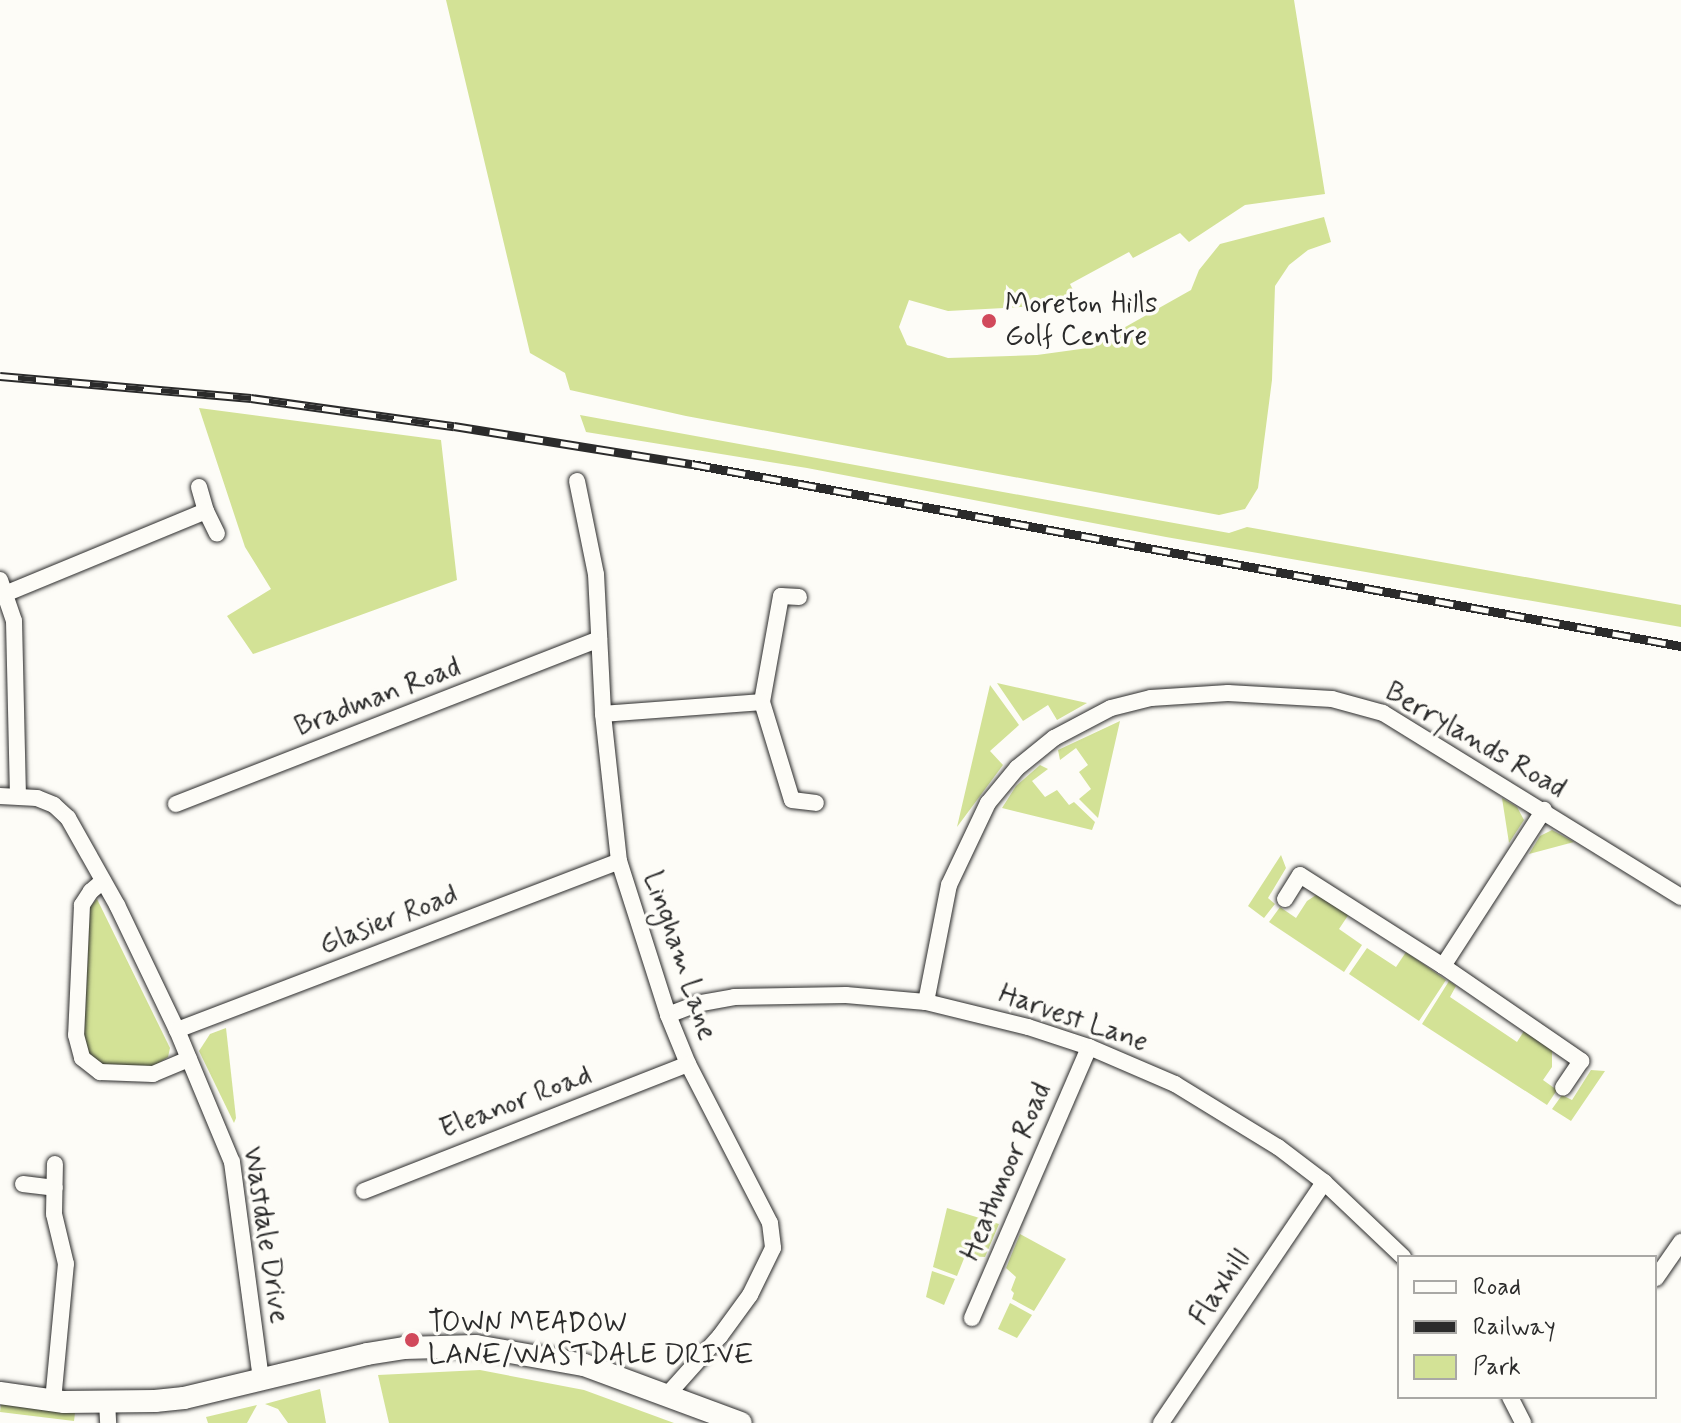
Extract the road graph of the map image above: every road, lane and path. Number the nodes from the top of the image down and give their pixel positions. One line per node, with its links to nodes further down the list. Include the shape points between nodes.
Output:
1 (577, 481): 7 (street, Lingham Lane, via 596,574)
2 (199, 487): 3 (street)
3 (206, 511): 4 (street); 5 (street)
4 (217, 534)
5 (4, 586): 11 (street, via 14,621)
6 (799, 597): 8 (street, via 781,596)
7 (599, 639): 9 (street, Lingham Lane); 13 (street, Bradman Road)
8 (762, 702): 9 (street); 12 (street, via 792,800)
9 (603, 714): 15 (street, Lingham Lane)
10 (0, 796): 11 (street, Wastdale Drive)
11 (18, 796): 16 (street, Wastdale Drive, via 54,805 68,818)
12 (816, 803)
13 (176, 804)
14 (1544, 810): 17 (street, Berrylands Road); 19 (street); 20 (street, Berrylands Road, via 1399,720 1349,702 1199,694 1111,708 1039,749 988,803 949,885)
15 (619, 861): 21 (street, Lingham Lane); 22 (street, Glasier Road)
16 (103, 881): 22 (street, Wastdale Drive); 24 (street, via 82,905 76,1035 82,1058 100,1072 153,1074)
17 (1681, 897)
18 (1285, 899): 19 (street, via 1300,875)
19 (1443, 966): 26 (street, via 1581,1061)
20 (926, 1002): 21 (street, Harvest Lane, via 772,995 696,1004); 23 (street, Harvest Lane)
21 (668, 1015): 25 (street, Lingham Lane)
22 (177, 1030): 24 (street, Wastdale Drive)
23 (1089, 1047): 28 (street, Harvest Lane, via 1175,1084); 35 (street, Heathmoor Road)
24 (189, 1059): 36 (street, Wastdale Drive, via 232,1162)
25 (688, 1064): 31 (street, Eleanor Road); 38 (street, Lingham Lane, via 770,1223 773,1248 750,1295)
26 (1563, 1088)
27 (55, 1164): 30 (street)
28 (1324, 1182): 33 (street, Harvest Lane); 43 (street, Flaxhill)
29 (23, 1184): 30 (street)
30 (55, 1188): 40 (street, via 54,1214 66,1264)
31 (364, 1191)
32 (1681, 1242): 34 (street)
33 (1401, 1255)
34 (1657, 1277)
35 (972, 1318)
36 (261, 1378): 38 (street, via 404,1348 476,1346 584,1365); 41 (street)
37 (0, 1393): 40 (street)
38 (667, 1395): 42 (street)
39 (1511, 1399): 44 (street)
40 (53, 1401): 41 (street)
41 (108, 1412)
42 (741, 1423)
43 (1161, 1423)
44 (1523, 1423)

